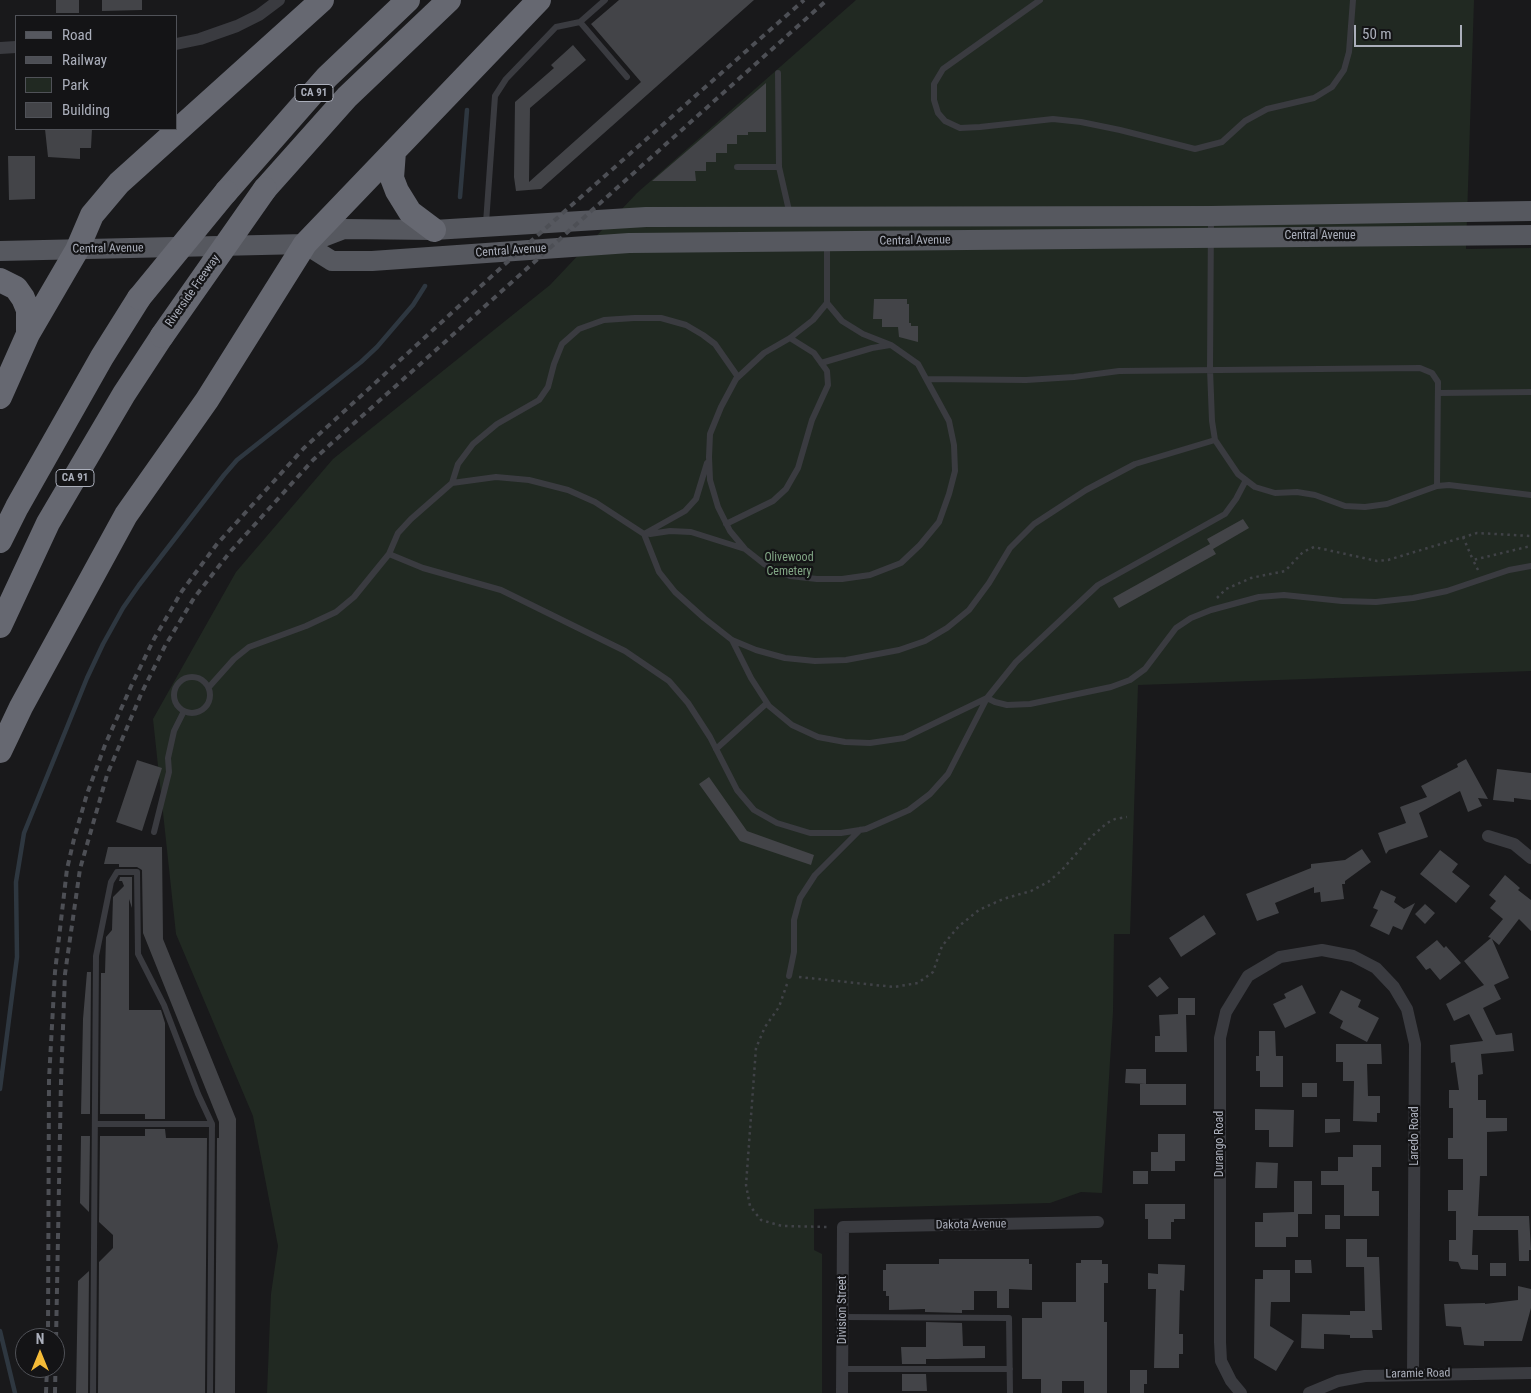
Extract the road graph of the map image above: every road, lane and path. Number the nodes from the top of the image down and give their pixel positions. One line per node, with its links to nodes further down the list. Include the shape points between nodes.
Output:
1 (279, 0): 10 (street, via 237,26)
2 (322, 0): 15 (highway)
3 (408, 0): 53 (highway, CA 91, bridge, via 327,77 226,192 140,298 102,357)
4 (449, 0): 61 (highway, Riverside Freeway / CA 91, bridge, via 348,97 265,189 124,394 48,523)
5 (539, 0): 17 (highway)
6 (605, 0): 9 (lane)
7 (1040, 0): 8 (lane, via 943,69 934,84 934,100 945,121 960,128 1053,119 1120,130 1195,149 1222,142 1245,121 1267,109 1314,98 1332,87 1344,70 1349,52)
8 (1353, 0)
9 (580, 22): 14 (lane); 23 (lane, via 556,27 506,79 495,96)
10 (178, 44)
11 (0, 48): 12 (street)
12 (15, 48)
13 (778, 73): 19 (lane)
14 (627, 77)
15 (178, 129)
16 (177, 130): 29 (highway, via 118,183 92,215)
17 (394, 151): 24 (highway, via 392,178 397,191 410,212); 28 (highway)
18 (737, 167): 19 (lane)
19 (779, 167): 21 (lane)
20 (1531, 211): 22 (main road, Central Avenue)
21 (791, 216): 22 (main road, Central Avenue); 23 (main road, Central Avenue, via 646,217)
22 (1211, 216): 26 (lane)
23 (485, 227): 24 (main road, Central Avenue)
24 (434, 230): 28 (main road, Central Avenue, via 344,229)
25 (1531, 236): 26 (main road, Central Avenue)
26 (1211, 237): 27 (main road, Central Avenue); 37 (lane)
27 (827, 242): 28 (main road, Central Avenue, via 629,243 332,261); 32 (lane)
28 (305, 244): 29 (main road, Central Avenue); 68 (highway, via 207,400 126,515)
29 (77, 250): 30 (main road, Central Avenue); 33 (highway)
30 (0, 251)
31 (0, 280): 33 (highway, via 16,288 23,298 28,310)
32 (828, 303): 34 (lane, via 814,320); 35 (lane, via 842,321)
33 (28, 334): 42 (highway)
34 (790, 338): 36 (lane, via 814,353); 38 (lane, via 764,353)
35 (891, 345): 36 (lane); 39 (lane, via 918,364)
36 (821, 363): 49 (lane, via 827,371 828,385 812,420 798,468 786,489 774,501)
37 (1210, 369): 39 (lane, via 1119,370 1026,380); 41 (lane, via 1420,368 1432,373 1438,382); 43 (lane)
38 (738, 377): 44 (lane, via 710,434); 46 (lane, via 715,344 686,325 661,318 634,318 604,320 579,329 562,344 548,387 539,400 497,424 473,444 458,464)
39 (927, 379): 55 (lane, via 949,422 955,471 939,522 901,563 870,575 817,580 790,576 764,564)
40 (1531, 392): 41 (lane)
41 (1438, 393): 47 (lane)
42 (0, 397)
43 (1215, 440): 45 (lane, via 1238,474); 62 (lane, via 1135,464 1086,490 1034,524 1010,548 969,610 925,641 877,656 815,661 785,658)
44 (709, 457): 49 (lane, via 710,480); 50 (lane, via 696,499 685,511)
45 (1246, 480): 47 (lane, via 1255,487 1275,493 1297,492 1345,506 1365,507 1386,504); 64 (lane, via 1225,514 1098,585 1016,662)
46 (452, 483): 50 (lane, via 496,477 529,480 568,490 595,502); 56 (lane, via 398,533)
47 (1437, 486): 48 (lane)
48 (1531, 495)
49 (726, 524): 55 (lane)
50 (644, 534): 55 (lane, via 691,532); 62 (lane, via 659,572 675,592)
51 (1531, 536): 52 (path, via 1477,533)
52 (1463, 537): 57 (path); 60 (path, via 1377,561 1314,547 1303,552 1285,571 1251,578 1226,589)
53 (0, 541)
54 (1531, 546): 57 (path)
55 (744, 549)
56 (389, 554): 63 (lane, via 354,597 336,612 249,647); 67 (lane, via 423,568 502,590 625,651 669,681 688,703)
57 (1473, 560): 59 (path)
58 (1531, 566): 59 (lane)
59 (1482, 579): 60 (lane, via 1413,598 1376,602 1284,595 1259,597)
60 (1211, 610): 64 (lane, via 1176,628 1145,669 1130,680 1030,704 1007,705)
61 (0, 626)
62 (732, 640): 65 (lane, via 750,678)
63 (209, 687): 66 (lane, via 210,698 205,708 195,713); 66 (lane, via 194,676 182,680 174,690 174,696)
64 (987, 698): 65 (lane, via 904,738 870,743 818,737 792,725); 70 (lane, via 948,774 930,794 909,810)
65 (767, 703): 67 (lane)
66 (184, 711): 71 (lane, via 172,740 169,772)
67 (716, 750): 70 (lane, via 737,790 754,810 777,823 810,833)
68 (0, 751)
69 (1127, 817): 75 (path, via 1107,823 1048,882 979,910 942,946 933,972 918,983 894,987)
70 (860, 830): 75 (lane, via 816,876 800,898 794,920 794,952)
71 (154, 832)
72 (1488, 836): 73 (street, via 1514,844)
73 (1531, 858)
74 (1322, 950): 84 (street, Laredo Road, via 1353,956 1376,968 1394,987 1407,1009 1415,1044); 89 (street, Durango Road, via 1280,957 1248,976 1226,1012 1220,1038 1221,1361)
75 (789, 976): 79 (path, via 779,1007 756,1048 746,1185 750,1206 762,1220 782,1226)
76 (95, 1124): 77 (lane); 77 (lane, via 96,956 111,882 117,872 137,872 138,954 164,1005); 85 (lane)
77 (212, 1124): 86 (lane)
78 (1098, 1222): 79 (street, Dakota Avenue)
79 (843, 1227): 80 (street, Division Street)
80 (843, 1317): 81 (street, Division Street); 82 (lane, via 1009,1318)
81 (843, 1369): 82 (lane); 87 (street, Division Street)
82 (1010, 1369): 88 (lane)
83 (1531, 1373): 84 (street, Laramie Road)
84 (1413, 1374): 90 (street, Laramie Road, via 1365,1376 1338,1381)
85 (93, 1393)
86 (210, 1393)
87 (842, 1393)
88 (1010, 1393)
89 (1241, 1393)
90 (1309, 1393)

